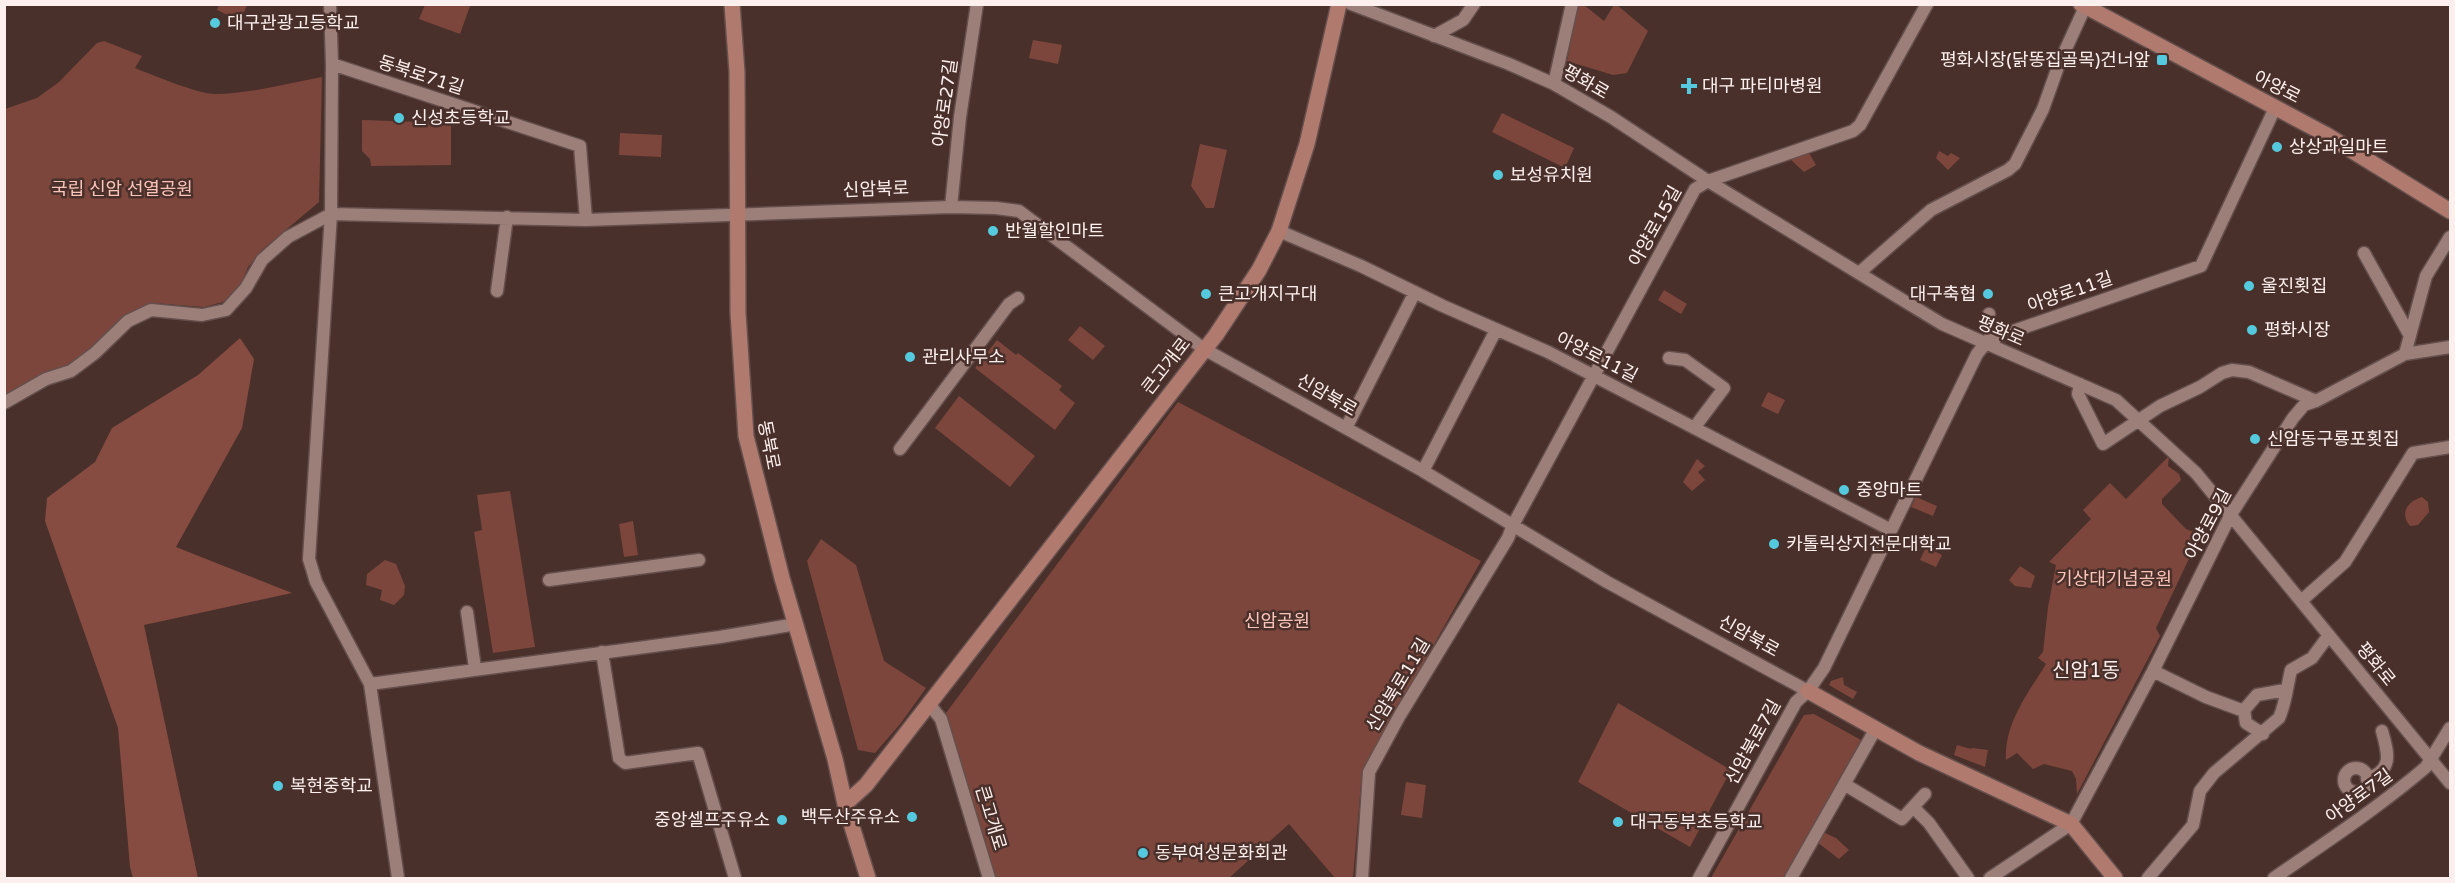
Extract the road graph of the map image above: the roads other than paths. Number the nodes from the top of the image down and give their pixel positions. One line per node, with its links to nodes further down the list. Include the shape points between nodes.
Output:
1 (330, 4): 11 (street)
2 (732, 4): 18 (main road, 동북로)
3 (978, 4): 15 (street, 아양로27길)
4 (1339, 4): 21 (main road, 큰고개로, via 1306,147)
5 (1351, 4): 10 (street, 평화로)
6 (1474, 4): 10 (street, via 1463,20)
7 (1572, 4): 12 (street)
8 (1927, 4): 14 (street, 아양로15길, via 1860,125)
9 (2083, 6): 13 (main road, 아양로); 24 (street, via 2043,109 2015,164 1931,210)
10 (1434, 36): 12 (street, 평화로)
11 (332, 64): 17 (street); 20 (street, 동북로71길, via 580,146)
12 (1554, 84): 14 (street, 평화로)
13 (2275, 108): 16 (main road, 아양로); 31 (street, 아양로11길, via 2201,266)
14 (1708, 182): 24 (street, 평화로); 36 (street, 아양로15길, via 1695,189)
15 (951, 207): 18 (street, 신암북로); 33 (street, 신암북로, via 1019,211)
16 (2451, 211)
17 (331, 214): 19 (street); 39 (street, via 288,237 262,260 246,288 226,310 202,315 151,310 128,321 71,371 46,379); 58 (street, via 309,559 316,582)
18 (739, 215): 20 (street); 53 (main road, 동북로, via 738,313 746,436)
19 (507, 217): 20 (street); 25 (street)
20 (586, 220)
21 (1279, 231): 26 (street, 아양로11길); 33 (main road, 큰고개로, via 1242,298)
22 (2451, 237): 30 (street, via 2426,276)
23 (2364, 253): 30 (street)
24 (1859, 273): 31 (street, 평화로, via 1942,324)
25 (497, 291)
26 (1416, 292): 29 (street, 아양로11길); 41 (street)
27 (1018, 298): 44 (street, via 1009,304)
28 (1989, 314): 31 (street)
29 (1496, 330): 36 (street, 아양로11길); 45 (street)
30 (2409, 334): 34 (street)
31 (1988, 342): 37 (street, 평화로); 48 (street, via 1960,386)
32 (2451, 347): 34 (street)
33 (1204, 349): 41 (street, 신암북로); 61 (main road, 큰고개로)
34 (2405, 354): 38 (street, 아양로9길)
35 (1669, 358): 42 (street, via 1685,360 1724,388)
36 (1595, 376): 42 (street, 아양로11길); 47 (street, 아양로15길)
37 (2080, 384): 40 (street, 평화로, via 2116,400); 40 (street, via 2078,394 2103,444)
38 (2316, 401): 40 (street, via 2249,372 2232,370 2160,406); 46 (street, 아양로9길, via 2304,405 2293,418)
39 (4, 403)
40 (2139, 422): 46 (street, 평화로, via 2196,473)
41 (1346, 428): 45 (street, 신암북로)
42 (1694, 428): 48 (street, 아양로11길)
43 (2451, 447): 51 (street, via 2413,453 2345,562)
44 (900, 449)
45 (1423, 471): 47 (street, 신암북로)
46 (2230, 516): 51 (street, 평화로); 57 (street, 아양로9길)
47 (1513, 525): 60 (street, 신암북로, via 1607,582); 82 (street, 신암북로11길, via 1369,772)
48 (1891, 530): 60 (street, via 1824,668)
49 (699, 560): 50 (street)
50 (549, 580)
51 (2301, 601): 54 (street, 평화로)
52 (467, 612): 56 (street)
53 (796, 624): 55 (street); 73 (main road, 동북로)
54 (2329, 635): 59 (street, via 2312,658 2291,670); 67 (street, 평화로)
55 (602, 652): 56 (street); 79 (street, via 619,758 625,763 698,753)
56 (475, 668): 58 (street)
57 (2153, 671): 62 (street); 76 (street, 아양로9길)
58 (370, 684): 78 (street)
59 (2286, 690): 62 (street, via 2257,695); 66 (street, via 2279,718)
60 (1808, 691): 64 (main road, 신암북로); 83 (street, 신암북로7길, via 1796,702)
61 (929, 704): 73 (main road, 큰고개로, via 866,784); 81 (street, 큰고개로, via 941,719)
62 (2244, 711): 66 (street, via 2246,723)
63 (2451, 728): 67 (street, 아양로7길)
64 (1875, 730): 70 (street); 76 (main road, 신암북로)
65 (2382, 731): 68 (street, via 2386,765)
66 (2263, 734): 77 (street, via 2214,773 2200,791 2193,825)
67 (2430, 759): 69 (street, 평화로); 75 (street, 아양로7길, via 2426,767)
68 (2367, 779): 71 (street); 71 (street, via 2360,769 2346,773 2347,787)
69 (2451, 783)
70 (1844, 784): 74 (street, via 1902,819); 84 (street)
71 (2360, 791): 75 (street)
72 (1925, 794): 74 (street)
73 (845, 804): 80 (main road, 동북로)
74 (1913, 807): 85 (street, via 1929,823)
75 (2370, 811): 88 (street, 아양로7길)
76 (2071, 824): 86 (street, 아양로9길); 87 (main road, 신암북로)
77 (2149, 878)
78 (398, 879)
79 (735, 879)
80 (868, 879)
81 (989, 879)
82 (1362, 879)
83 (1699, 879)
84 (1791, 879)
85 (1968, 879)
86 (1990, 879)
87 (2115, 879)
88 (2274, 879)

